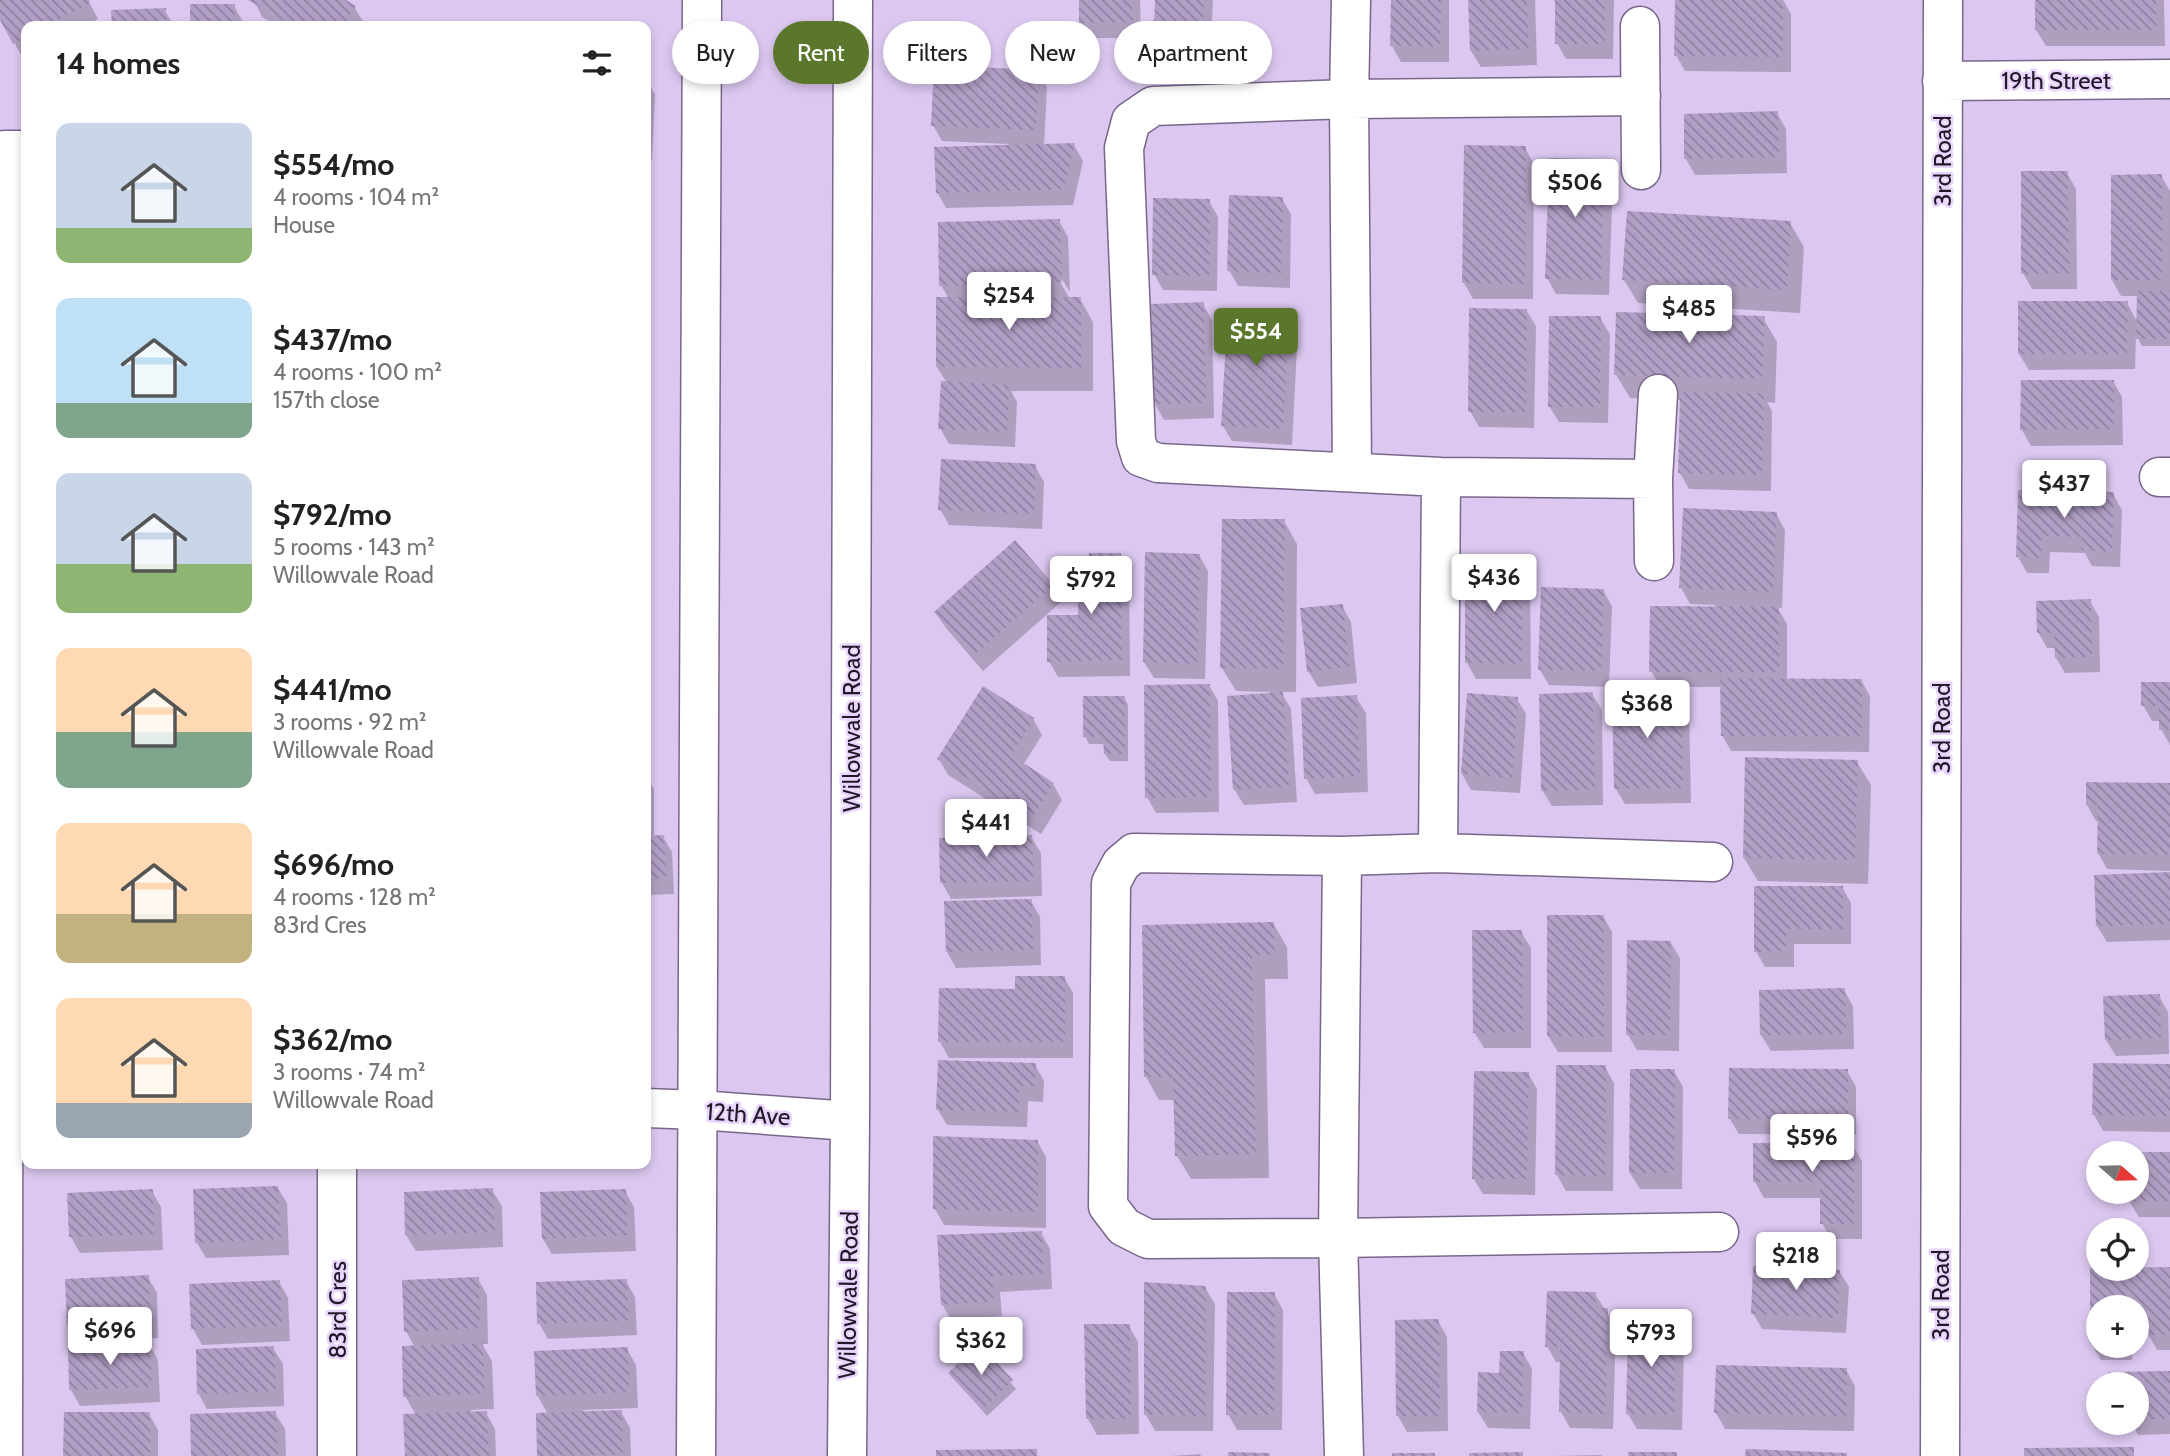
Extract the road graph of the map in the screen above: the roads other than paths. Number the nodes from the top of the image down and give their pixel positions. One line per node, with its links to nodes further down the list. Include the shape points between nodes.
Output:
1 (702, 0): 22 (street)
2 (853, 0): 23 (street, Willowvale Road)
3 (1351, 0): 9 (street)
4 (1943, 0): 7 (street, 3rd Road)
5 (1640, 26): 8 (street)
6 (2170, 79): 7 (street, 19th Street)
7 (1942, 81): 32 (street, 3rd Road)
8 (1641, 96): 9 (street); 11 (street)
9 (1349, 99): 13 (street); 13 (street, via 1153,106 1131,121 1124,149 1136,441 1141,457 1158,463)
10 (21, 150): 20 (street, via 4,150)
11 (1642, 170)
12 (1658, 394): 15 (street)
13 (1352, 472): 14 (street)
14 (1441, 477): 15 (street); 17 (street)
15 (1653, 479): 16 (street)
16 (1654, 561)
17 (1438, 853): 18 (street); 19 (street)
18 (1342, 856): 26 (street); 26 (street, via 1134,853 1121,864 1111,883 1108,1206 1124,1227 1148,1239)
19 (1713, 862)
20 (10, 1097): 27 (street)
21 (651, 1108): 22 (street, 12th Ave)
22 (699, 1110): 23 (street, 12th Ave); 29 (street)
23 (850, 1121): 30 (street, Willowvale Road)
24 (337, 1169): 28 (street, 83rd Cres)
25 (1719, 1232): 26 (street)
26 (1338, 1238): 31 (street)
27 (3, 1456)
28 (337, 1456)
29 (696, 1456)
30 (847, 1456)
31 (1344, 1456)
32 (1940, 1456)

